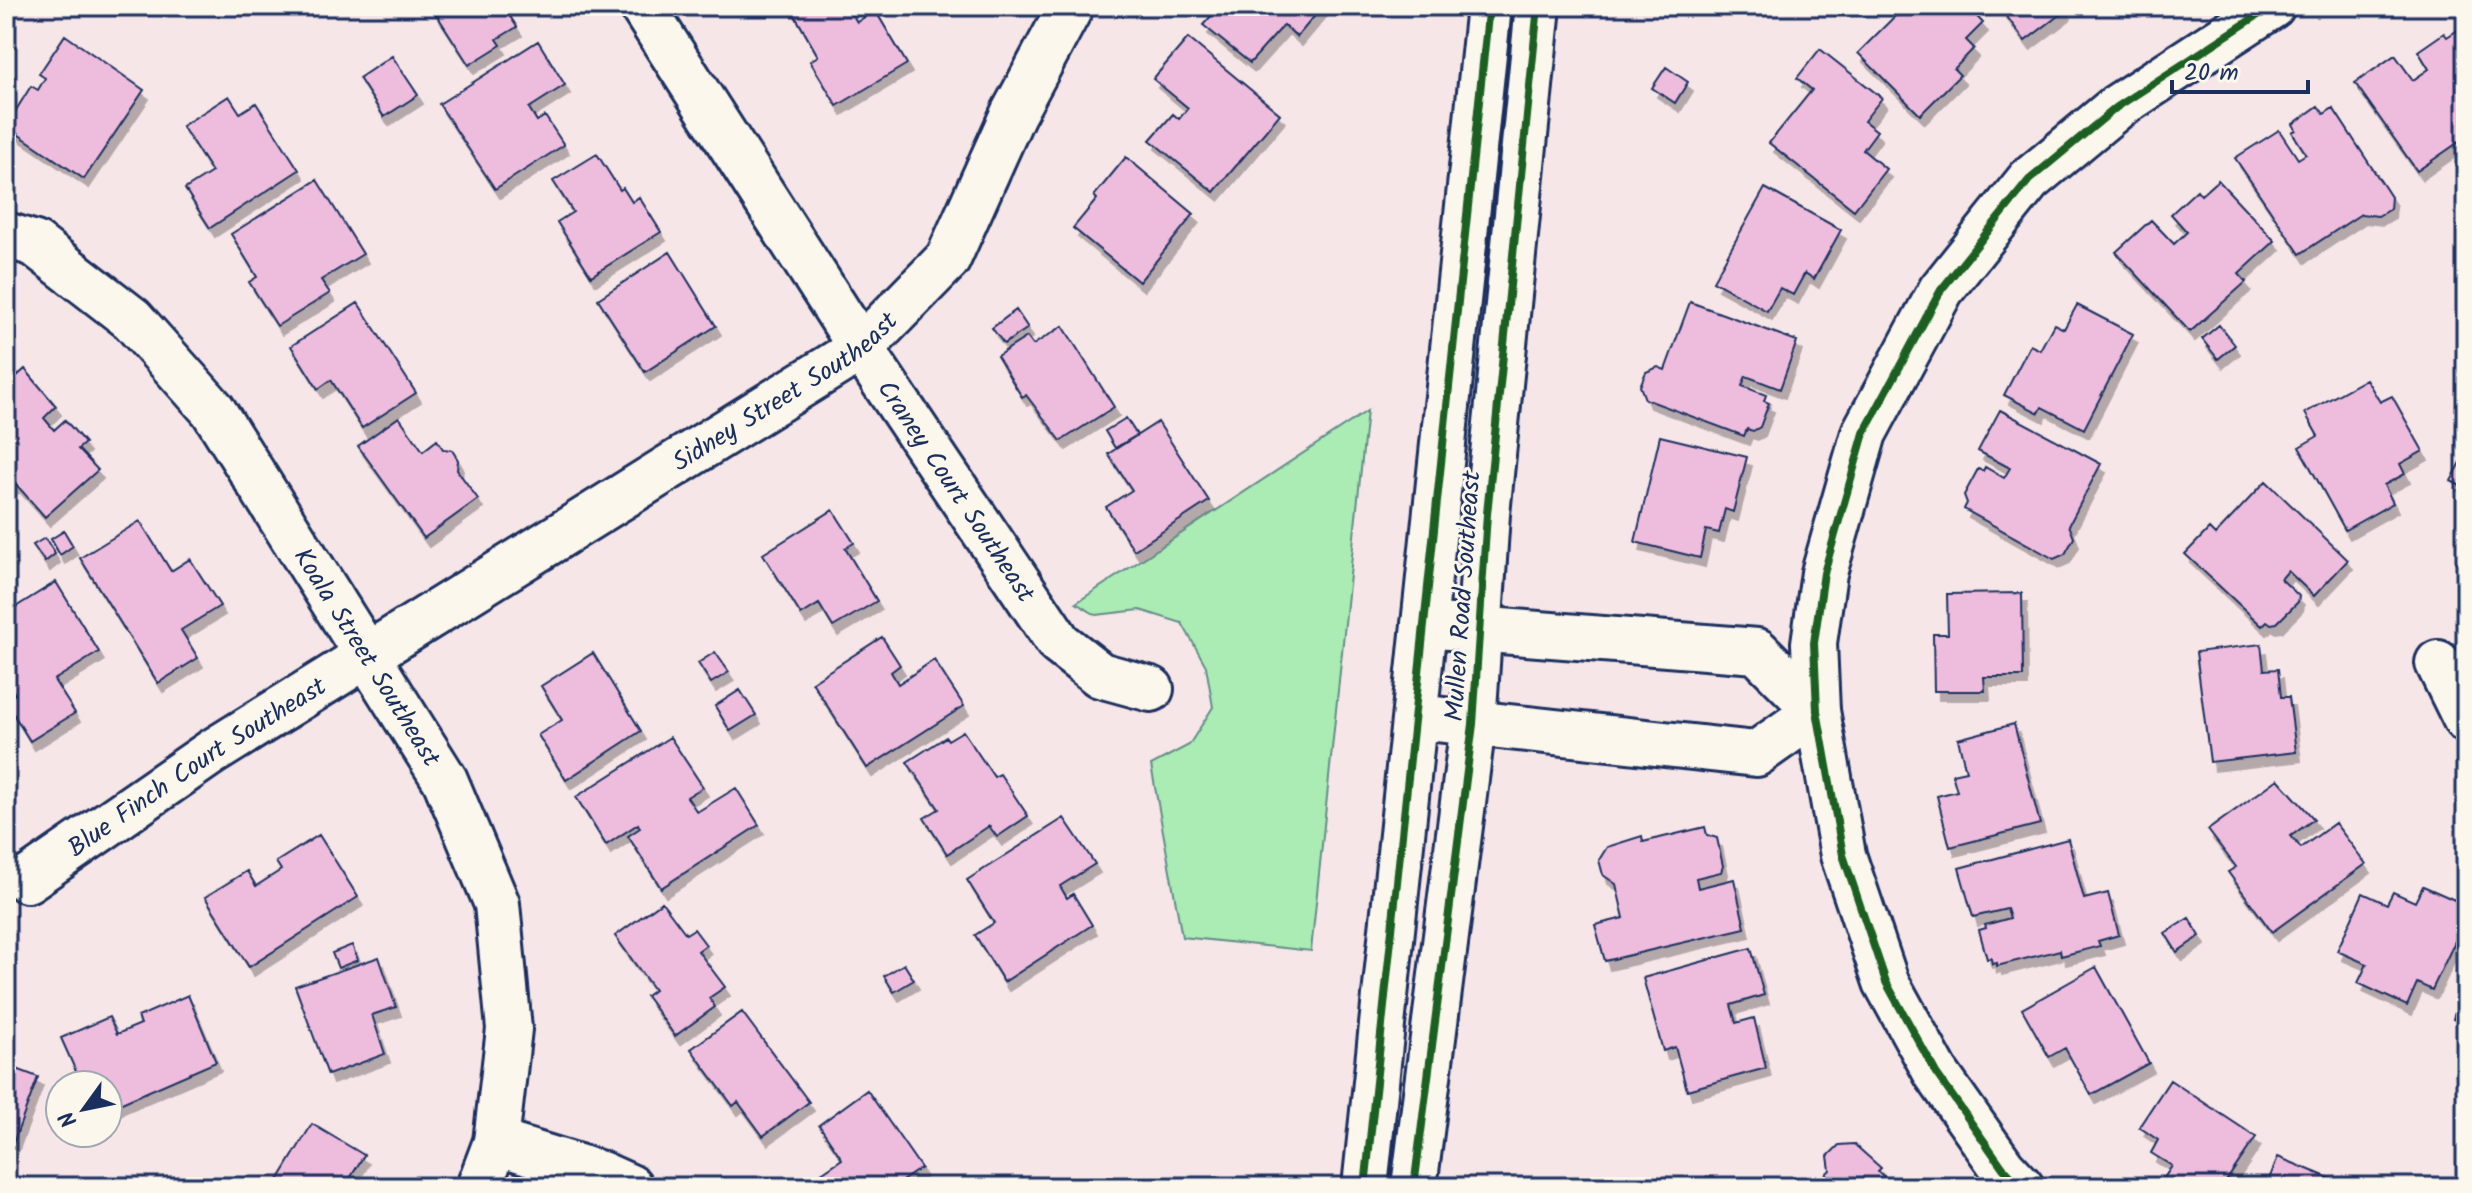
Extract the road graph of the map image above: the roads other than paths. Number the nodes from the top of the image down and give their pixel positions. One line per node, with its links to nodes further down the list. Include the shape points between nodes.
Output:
1 (642, 6): 7 (street, Craney Court Southeast)
2 (1071, 6): 7 (street, Sidney Street Southeast, via 1013,114 948,259)
3 (1489, 6): 8 (street, Mullen Road Southeast)
4 (1538, 6): 9 (street, Mullen Road Southeast)
5 (2272, 6): 13 (street, via 2117,107 2029,180 1941,290 1864,433 1824,573 1814,643)
6 (6, 235): 10 (street, Koala Street Southeast, via 35,244 132,319 213,410)
7 (861, 348): 10 (street, Sidney Street Southeast); 12 (street, Craney Court Southeast, via 1059,643 1100,675)
8 (1424, 625): 9 (street); 14 (street, Mullen Road Southeast)
9 (1479, 629): 13 (street, via 1757,651); 16 (street, Mullen Road Southeast)
10 (367, 654): 17 (street, Blue Finch Court Southeast, via 212,752); 18 (street, Koala Street Southeast, via 445,780 497,904 509,1029)
11 (2438, 663): 15 (street)
12 (1151, 689)
13 (1817, 711): 16 (street, via 1756,754); 23 (street, via 1843,855 1886,982 1936,1073)
14 (1417, 717): 16 (street); 21 (street, Mullen Road Southeast)
15 (2466, 720)
16 (1473, 724): 22 (street, Mullen Road Southeast)
17 (27, 880)
18 (496, 1142): 19 (street, Koala Street Southeast); 20 (street)
19 (479, 1187)
20 (630, 1187)
21 (1365, 1187)
22 (1414, 1187)
23 (2021, 1187)

